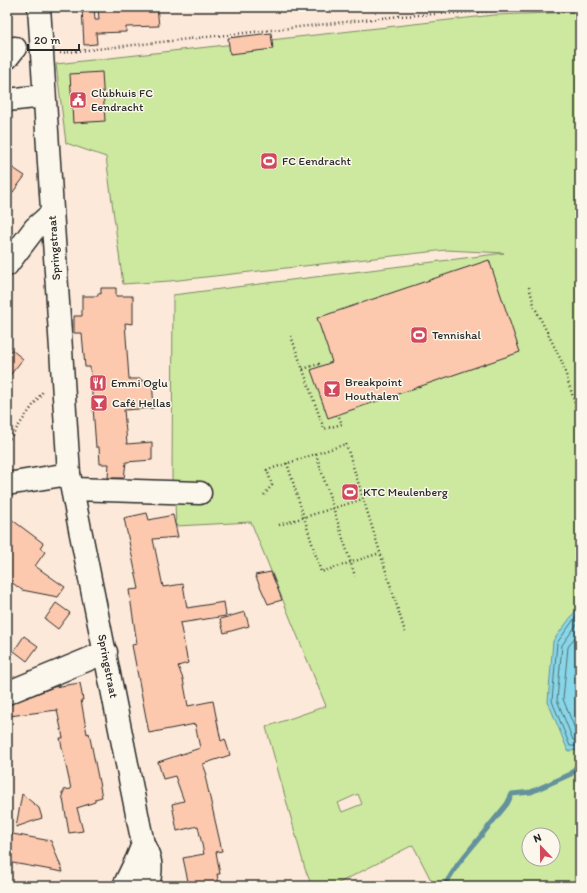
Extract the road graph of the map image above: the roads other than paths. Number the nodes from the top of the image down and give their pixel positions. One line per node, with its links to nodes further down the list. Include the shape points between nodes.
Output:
1 (39, 7): 2 (street, Springstraat)
2 (44, 96): 3 (street); 4 (street, Springstraat)
3 (7, 100)
4 (52, 213): 5 (street, via 35,228); 6 (street, Springstraat)
5 (7, 265)
6 (71, 481): 7 (street); 8 (street); 9 (street, Springstraat)
7 (7, 484)
8 (200, 493)
9 (106, 652): 10 (street); 11 (street, Springstraat)
10 (7, 693)
11 (143, 844): 12 (street); 13 (street, Springstraat, via 149,856 151,872)
12 (124, 886)
13 (148, 886)

